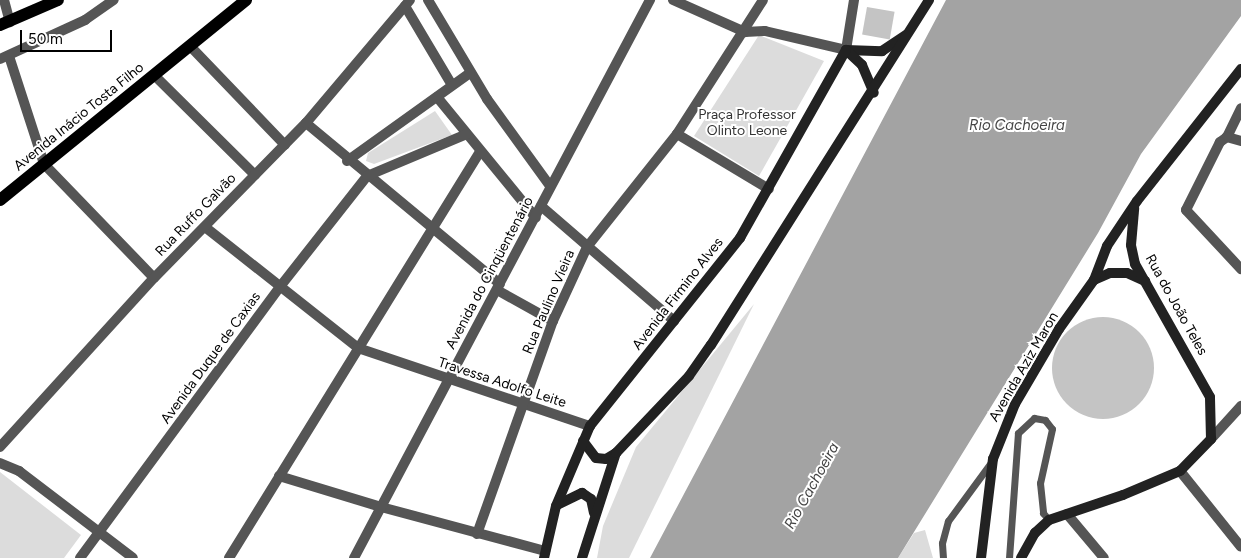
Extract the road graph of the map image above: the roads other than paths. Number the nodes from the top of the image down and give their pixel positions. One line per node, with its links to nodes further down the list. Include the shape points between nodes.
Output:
1 (4, 0): 12 (street)
2 (58, 0): 12 (main road)
3 (114, 0): 17 (street, via 85,20)
4 (246, 0): 15 (main road, Avenida Inácio Tosta Filho)
5 (428, 0): 19 (street)
6 (650, 0): 36 (street, Avenida do Cinqüentenário)
7 (672, 0): 14 (street)
8 (763, 0): 14 (street, Rua Paulino Vieira)
9 (854, 0): 16 (street)
10 (929, 0): 13 (main road)
11 (407, 3): 21 (street); 25 (street, Rua Ruffo Galvão)
12 (5, 24)
13 (915, 26): 16 (main road, via 896,44 882,51); 22 (main road)
14 (745, 32): 16 (street, via 765,31); 27 (street, Rua Paulino Vieira)
15 (190, 46): 20 (main road, Avenida Inácio Tosta Filho); 30 (street)
16 (846, 50): 22 (main road, via 862,65); 37 (main road, Avenida Firmino Alves)
17 (4, 58): 33 (street)
18 (1241, 68): 39 (main road)
19 (470, 73): 21 (street); 36 (street, via 523,153)
20 (154, 75): 33 (main road, Avenida Inácio Tosta Filho); 34 (street)
21 (452, 85): 23 (street)
22 (874, 93): 61 (main road, via 694,368)
23 (437, 96): 26 (street); 32 (street)
24 (1241, 108): 28 (street)
25 (306, 123): 30 (street, Rua Ruffo Galvão); 32 (street)
26 (467, 134): 31 (street); 35 (street)
27 (678, 134): 37 (street); 44 (street, Rua Paulino Vieira)
28 (1227, 137): 29 (street); 45 (street, via 1215,150 1186,210)
29 (1241, 141)
30 (285, 145): 34 (street, Rua Ruffo Galvão)
31 (480, 151): 41 (street); 43 (street)
32 (347, 161): 35 (street)
33 (44, 164): 38 (main road, Avenida Inácio Tosta Filho); 46 (street)
34 (255, 175): 42 (street, Rua Ruffo Galvão)
35 (367, 176): 43 (street); 50 (street, Avenida Duque de Caxias)
36 (550, 186): 40 (street, Avenida do Cinqüentenário)
37 (769, 190): 51 (main road, Avenida Firmino Alves, via 740,238)
38 (0, 200)
39 (1134, 205): 47 (main road, Avenida Aziz Maron, via 1108,246); 48 (main road, Rua do João Teles, via 1131,246)
40 (541, 206): 41 (street, Avenida do Cinqüentenário); 44 (street)
41 (536, 218): 49 (street, Avenida do Cinqüentenário)
42 (205, 226): 46 (street, Rua Ruffo Galvão); 50 (street, Travessa Adolfo Leite)
43 (433, 230): 49 (street); 53 (street)
44 (587, 247): 51 (street); 52 (street, Rua Paulino Vieira)
45 (1241, 269)
46 (154, 278): 60 (street, Rua Ruffo Galvão)
47 (1094, 280): 48 (main road, via 1110,272 1127,273); 63 (main road, Avenida Aziz Maron, via 1059,329 1015,404)
48 (1146, 281): 58 (main road, Rua do João Teles, via 1210,397)
49 (499, 287): 52 (street); 54 (street, Avenida do Cinqüentenário)
50 (279, 288): 53 (street, Travessa Adolfo Leite); 73 (street, Avenida Duque de Caxias)
51 (674, 320): 57 (main road, Avenida Firmino Alves)
52 (553, 321): 55 (street, Rua Paulino Vieira)
53 (358, 348): 54 (street, Travessa Adolfo Leite); 67 (street)
54 (448, 380): 55 (street, Travessa Adolfo Leite); 69 (street, Avenida do Cinqüentenário)
55 (522, 403): 57 (street, Travessa Adolfo Leite); 74 (street, Rua Paulino Vieira)
56 (1241, 406): 58 (street)
57 (590, 426): 59 (main road, Avenida Firmino Alves)
58 (1211, 439): 66 (main road)
59 (583, 441): 61 (main road, via 596,458 606,459); 68 (main road, Avenida Firmino Alves)
60 (0, 447)
61 (616, 453): 70 (main road)
62 (0, 454): 65 (street)
63 (994, 459): 82 (lane, via 948,521 942,543); 83 (main road, Avenida Aziz Maron)
64 (0, 463): 65 (street)
65 (19, 470): 73 (street)
66 (1180, 470): 71 (main road, via 1123,495); 75 (street)
67 (279, 476): 69 (street); 79 (street)
68 (556, 506): 70 (main road, via 582,493 591,499); 76 (main road, Avenida Firmino Alves)
69 (382, 507): 74 (street); 80 (street, Avenida do Cinqüentenário)
70 (594, 514): 81 (main road)
71 (1067, 514): 72 (main road); 86 (street)
72 (1049, 520): 84 (lane, via 1043,514 1040,483 1052,429 1045,420 1034,418 1018,433); 85 (main road, via 1035,533)
73 (100, 530): 77 (street, Avenida Duque de Caxias); 78 (street)
74 (477, 534): 76 (street)
75 (1241, 547)
76 (544, 554)
77 (80, 558)
78 (133, 558)
79 (229, 558)
80 (354, 558)
81 (582, 558)
82 (943, 558)
83 (981, 558)
84 (1009, 558)
85 (1020, 558)
86 (1104, 558)

